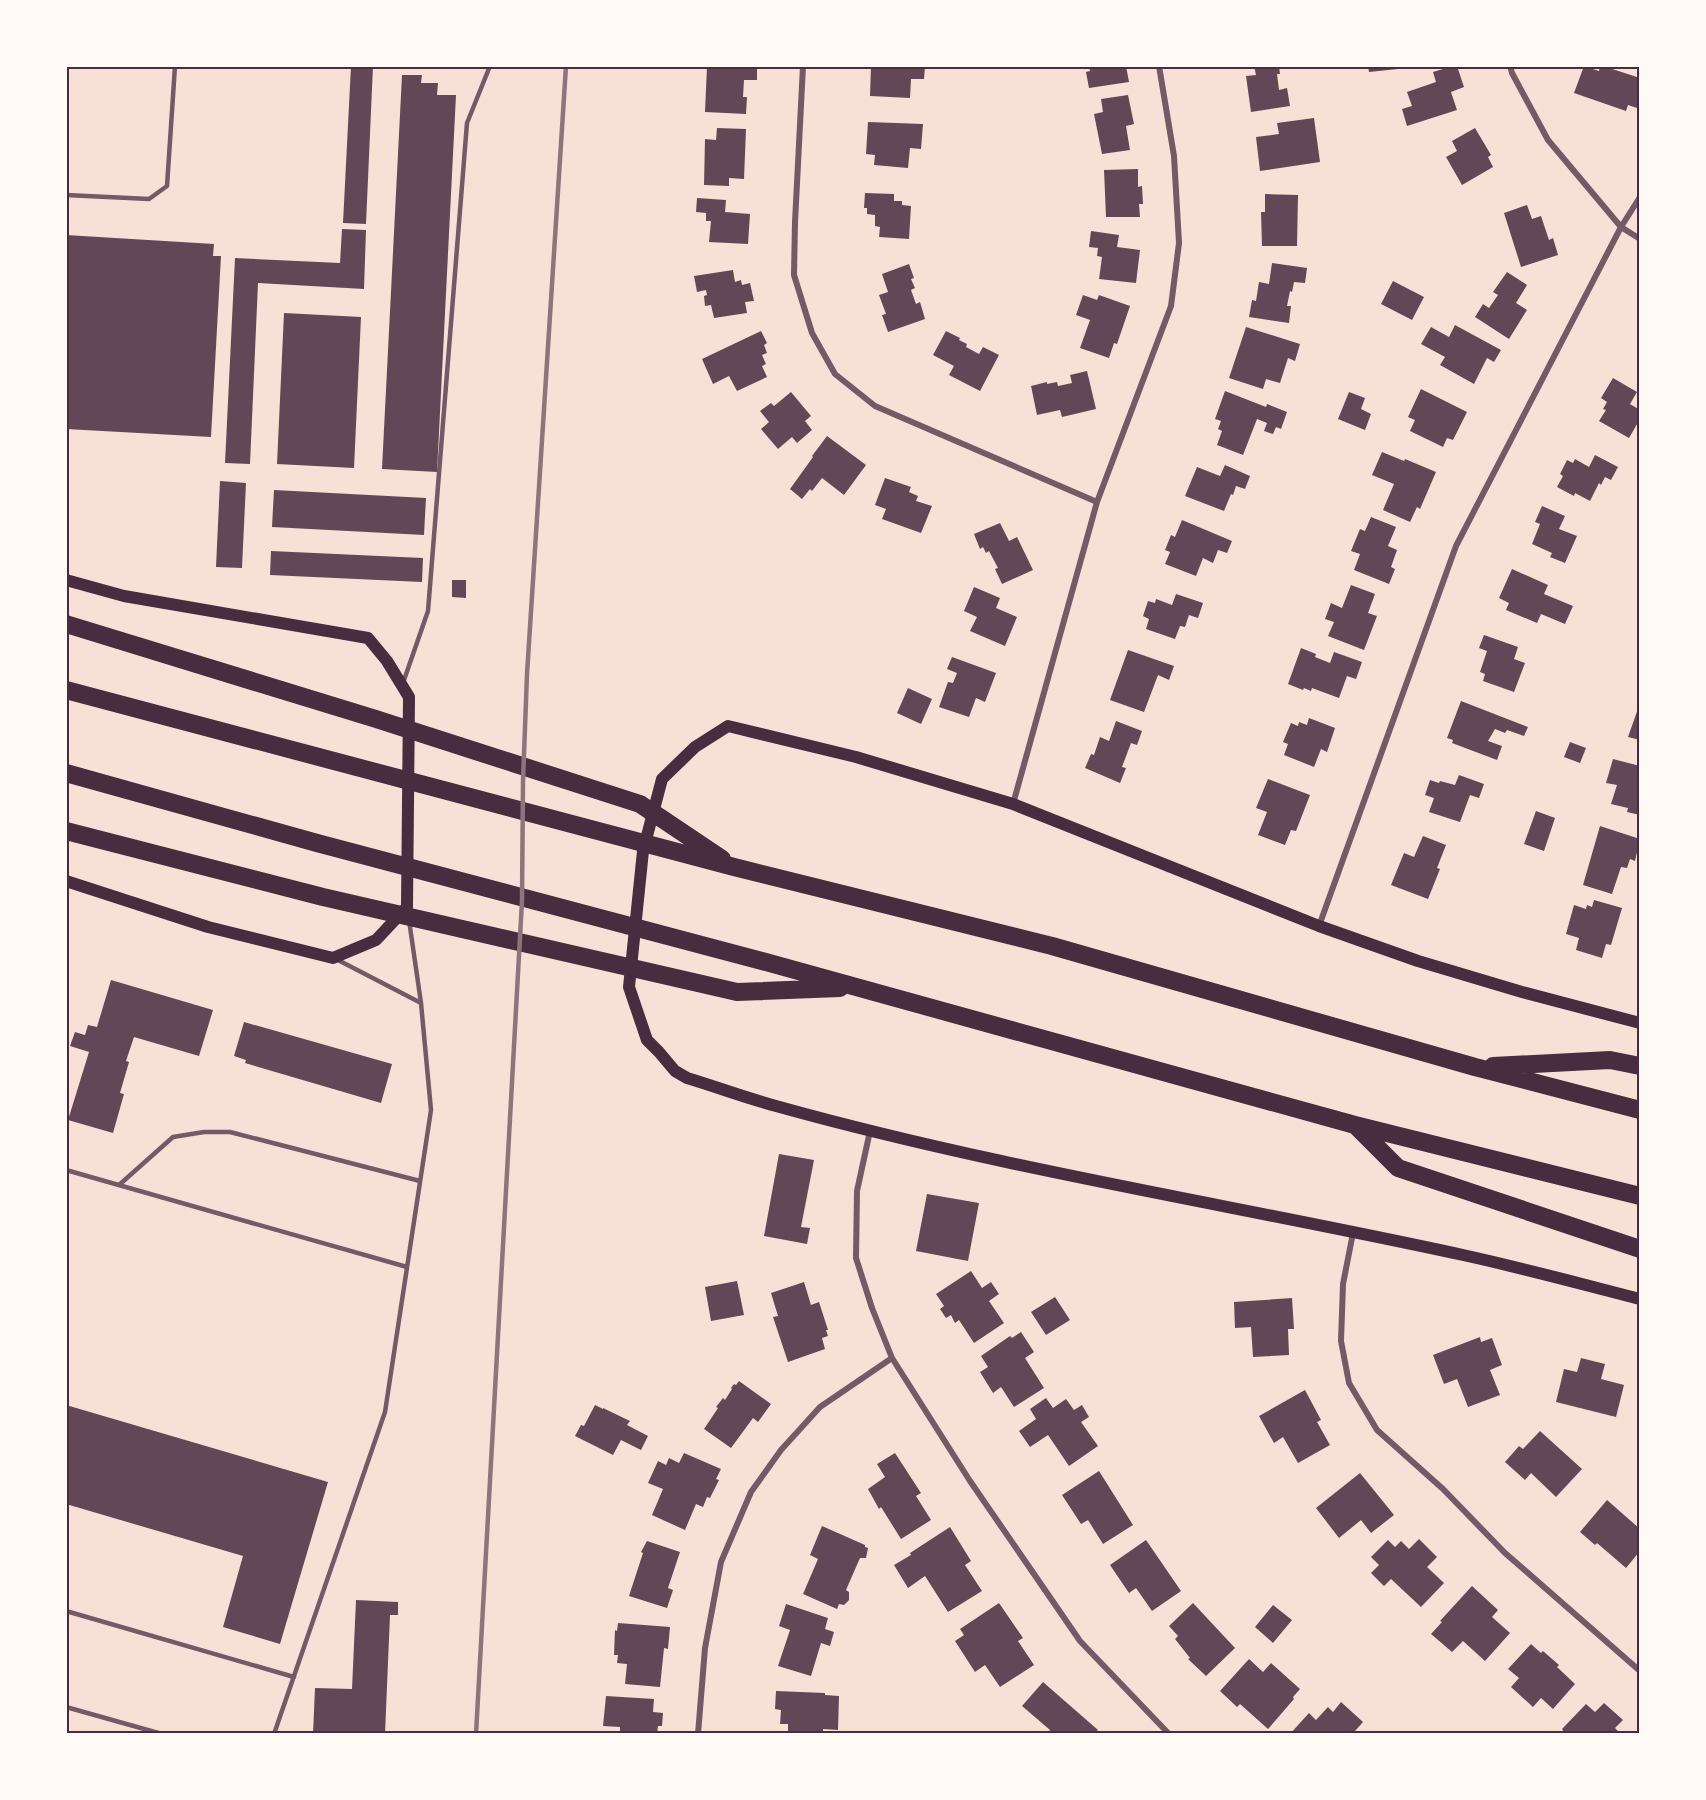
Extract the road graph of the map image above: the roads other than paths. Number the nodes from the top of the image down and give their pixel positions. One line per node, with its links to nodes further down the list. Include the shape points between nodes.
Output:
1 (175, 66): 6 (lane, via 167,186 148,199)
2 (490, 66): 13 (lane, via 467,123 428,611)
3 (803, 66): 10 (street, via 794,275 812,333 835,374 875,406)
4 (1159, 66): 10 (street, via 1174,156 1179,243 1171,306)
5 (1510, 66): 8 (street, via 1548,140)
6 (66, 195)
7 (1640, 197): 8 (street)
8 (1621, 227): 9 (street); 21 (street, via 1456,546)
9 (1640, 239)
10 (1097, 502): 16 (street)
11 (66, 580): 13 (main road, via 124,596 368,638)
12 (66, 624): 18 (highway, via 640,804)
13 (402, 686): 20 (main road, via 409,697)
14 (66, 690): 18 (highway)
15 (66, 773): 23 (highway)
16 (1013, 804): 21 (main road); 30 (main road, via 856,757 728,726 695,747 662,779 643,851 629,987 647,1040 675,1071 687,1078)
17 (66, 831): 23 (highway, via 323,897 737,992)
18 (734, 867): 27 (highway, via 1053,946)
19 (66, 881): 22 (main road, via 208,927)
20 (407, 907): 22 (main road, via 376,940); 24 (lane)
21 (1319, 926): 25 (main road, via 1439,967)
22 (333, 958): 24 (lane)
23 (855, 987): 29 (highway)
24 (421, 1003): 32 (lane, via 431,1110)
25 (1640, 1023)
26 (1640, 1066): 27 (highway, via 1610,1060)
27 (1475, 1067): 28 (highway)
28 (1640, 1110)
29 (1354, 1125): 34 (highway); 36 (highway, via 1398,1168)
30 (870, 1131): 35 (main road); 39 (street, via 857,1191 856,1257)
31 (66, 1170): 33 (lane)
32 (420, 1181): 33 (lane, via 230,1132 204,1132 173,1137); 37 (lane)
33 (119, 1185): 37 (lane)
34 (1640, 1196)
35 (1353, 1233): 38 (main road, via 1547,1274); 41 (street, via 1343,1284 1341,1341 1349,1383 1377,1430 1443,1489 1505,1553)
36 (1640, 1249)
37 (407, 1267): 42 (lane, via 385,1412)
38 (1640, 1299)
39 (892, 1358): 46 (street, via 820,1407 781,1450 751,1492 721,1562 705,1648); 47 (street, via 970,1481 1080,1641)
40 (66, 1611): 42 (lane)
41 (1640, 1671)
42 (294, 1677): 45 (lane)
43 (66, 1707): 44 (lane)
44 (162, 1734)
45 (274, 1734)
46 (698, 1734)
47 (1169, 1734)

